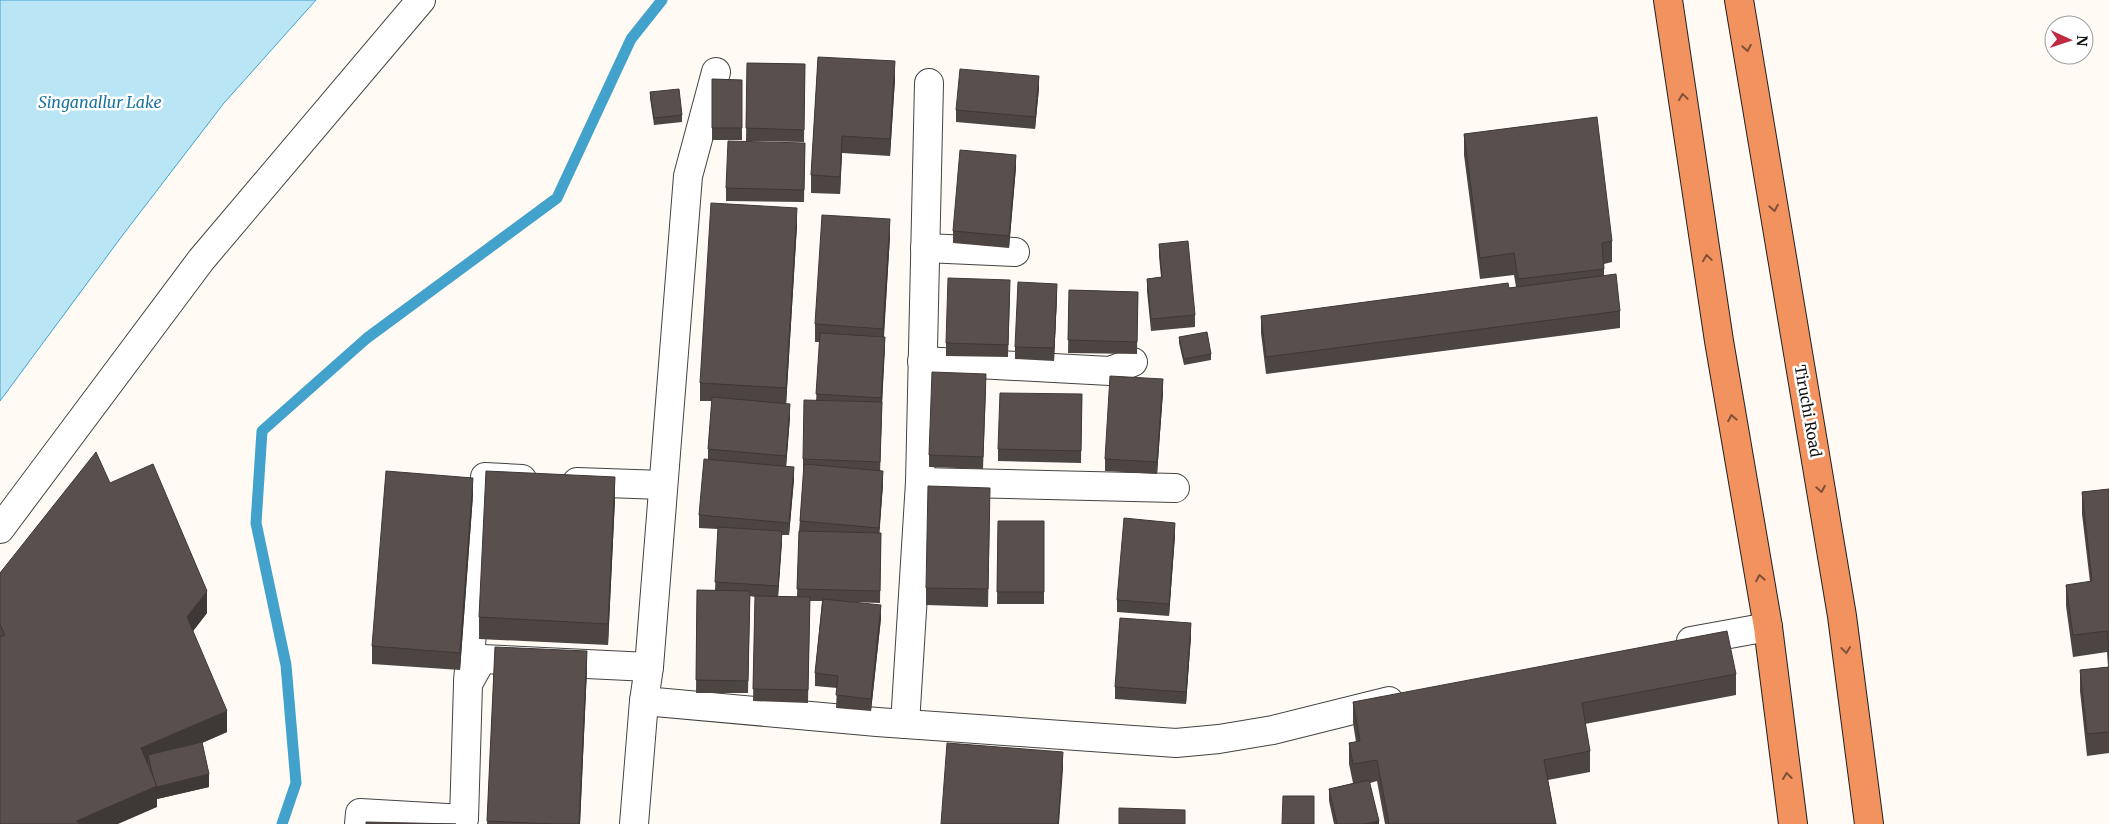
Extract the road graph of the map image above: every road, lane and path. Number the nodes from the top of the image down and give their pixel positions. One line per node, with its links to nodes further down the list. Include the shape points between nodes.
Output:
1 (421, 0): 13 (street, via 201,260)
2 (1668, 0): 14 (highway, one-way to 2, via 1719,341)
3 (1739, 0): 24 (highway, Tiruchi Road, one-way to 24, via 1842,616)
4 (716, 72): 11 (street, via 688,176)
5 (929, 84): 6 (street)
6 (925, 248): 7 (street); 8 (street)
7 (1015, 252)
8 (922, 361): 9 (street, via 1110,371); 10 (street)
9 (1133, 362)
10 (920, 482): 12 (street); 20 (street)
11 (663, 486): 16 (street); 17 (street, via 485,477)
12 (1176, 488)
13 (0, 530)
14 (1768, 626): 15 (street); 23 (highway, one-way to 14)
15 (1663, 646)
16 (649, 667): 17 (street, via 482,659); 19 (street)
17 (468, 684): 21 (street, via 464,820 360,813)
18 (1415, 695): 20 (street, via 1273,730 1219,740 1176,743)
19 (644, 701): 20 (street); 22 (street)
20 (905, 724)
21 (359, 824)
22 (634, 824)
23 (1793, 824)
24 (1869, 824)

